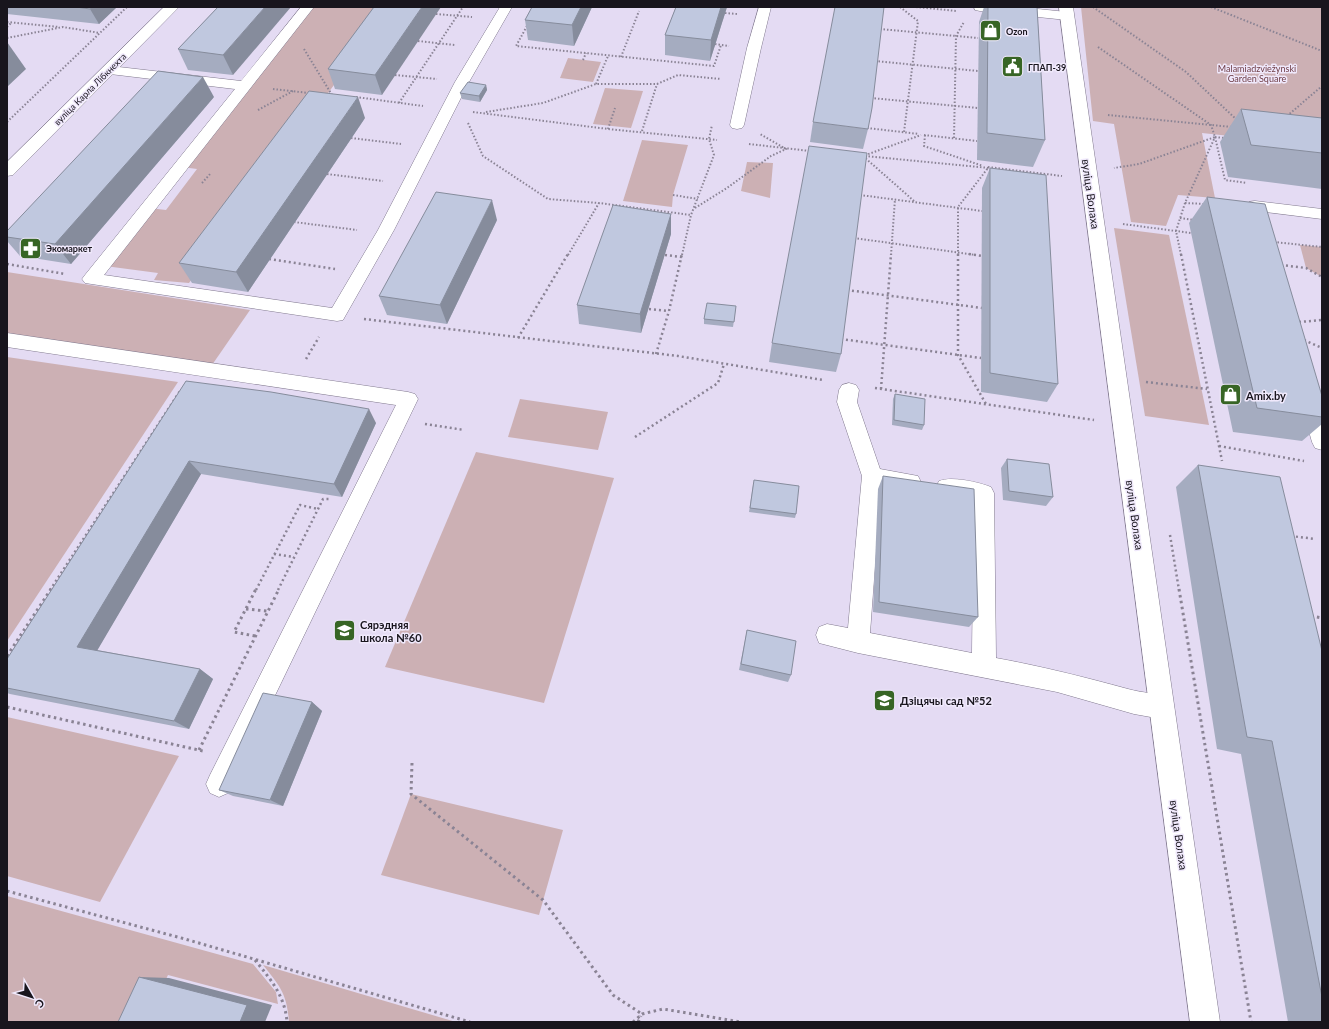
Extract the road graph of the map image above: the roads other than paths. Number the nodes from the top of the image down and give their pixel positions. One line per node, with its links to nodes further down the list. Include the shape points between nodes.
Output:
1 (172, 7): 7 (street, вуліца Карла Лібкнехта)
2 (308, 7): 8 (lane)
3 (506, 7): 8 (lane, via 462,82 456,110 430,147 337,315 91,279)
4 (765, 7): 9 (lane)
5 (980, 7): 6 (lane)
6 (1066, 11): 21 (street, вуліца Волаха)
7 (110, 70): 8 (lane); 10 (street, вуліца Карла Лібкнехта)
8 (244, 86)
9 (737, 125)
10 (7, 171)
11 (1322, 214): 12 (lane, via 1255,206)
12 (1270, 264)
13 (7, 340): 22 (lane, via 408,399)
14 (1304, 382): 16 (lane)
15 (849, 390): 17 (lane, via 847,402)
16 (1322, 442)
17 (872, 476): 19 (lane); 20 (lane, via 984,493)
18 (826, 635): 19 (lane)
19 (858, 642): 20 (lane)
20 (984, 665): 21 (lane)
21 (1162, 707): 23 (street, вуліца Волаха)
22 (219, 784)
23 (1205, 1022)

